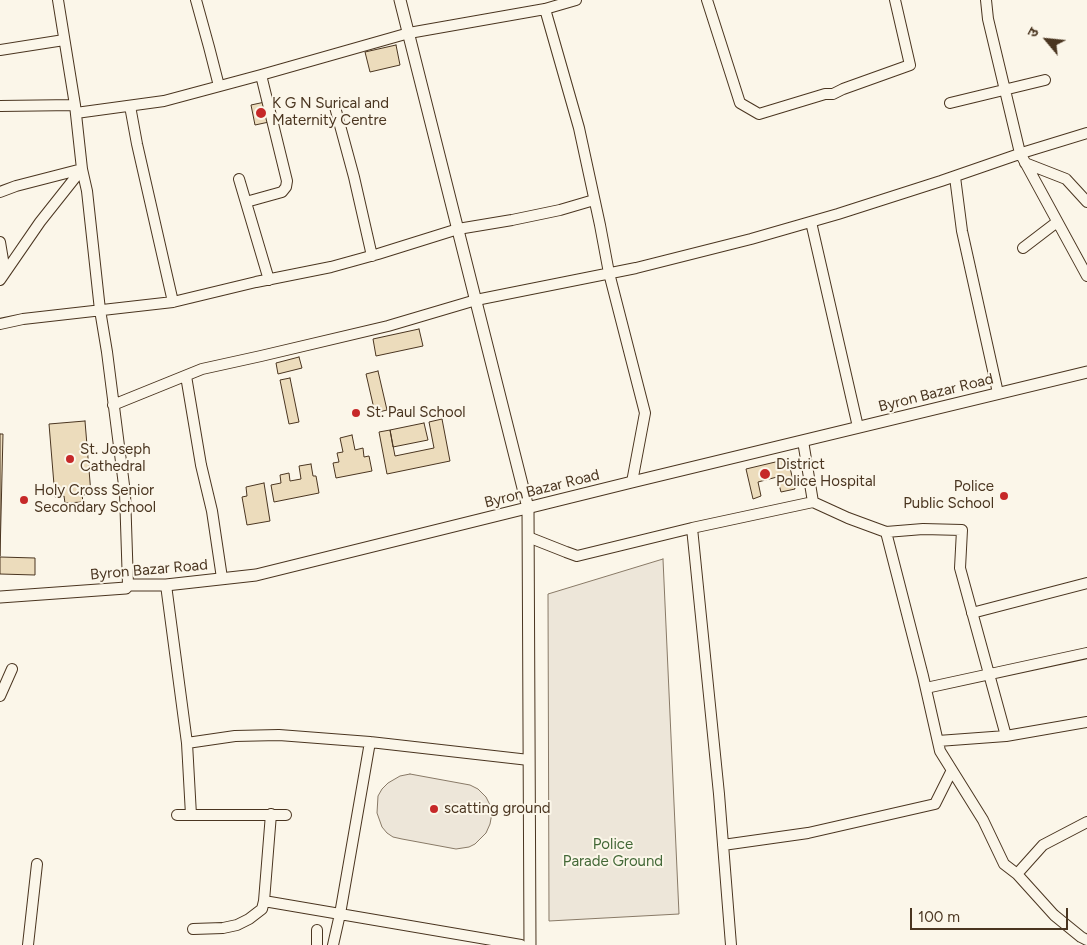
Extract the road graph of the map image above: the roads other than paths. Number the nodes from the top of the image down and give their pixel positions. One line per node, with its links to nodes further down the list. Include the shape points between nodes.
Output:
1 (58, 0): 10 (street)
2 (196, 0): 14 (street)
3 (400, 0): 9 (street)
4 (707, 0): 5 (street, via 740,103 759,114 833,94 910,65)
5 (896, 0)
6 (986, 0): 15 (street)
7 (569, 1): 8 (street)
8 (545, 9): 9 (street); 28 (street)
9 (408, 33): 12 (street); 33 (street)
10 (64, 40): 11 (street); 20 (street)
11 (0, 50)
12 (261, 75): 14 (street); 29 (street, via 287,181 282,192)
13 (1045, 80): 15 (street)
14 (219, 86): 18 (street, via 164,101)
15 (1005, 90): 16 (street); 22 (street)
16 (950, 103)
17 (0, 106): 20 (street)
18 (130, 106): 20 (street); 42 (street)
19 (335, 107): 36 (street)
20 (75, 109): 24 (street)
21 (1087, 133): 22 (street)
22 (1020, 153): 23 (street); 25 (street)
23 (1025, 163): 30 (street, via 1066,179); 32 (street)
24 (82, 169): 27 (street); 38 (street); 43 (street)
25 (955, 177): 31 (street); 47 (street, via 962,231)
26 (240, 180): 29 (street)
27 (0, 192)
28 (594, 200): 33 (street, via 560,210); 37 (street)
29 (246, 202): 40 (street)
30 (1087, 202)
31 (811, 222): 37 (street); 49 (street)
32 (1057, 222): 35 (street); 39 (street)
33 (458, 229): 36 (street); 41 (street)
34 (0, 242): 38 (street)
35 (1023, 248)
36 (372, 256): 40 (street)
37 (610, 273): 41 (street); 51 (street, via 645,413)
38 (2, 274)
39 (1087, 276)
40 (269, 280): 42 (street)
41 (476, 300): 46 (street, via 388,326 202,369); 53 (street)
42 (173, 302): 43 (street)
43 (100, 310): 44 (street); 48 (street)
44 (0, 324)
45 (1087, 372): 47 (street, Byron Bazar Road)
46 (186, 376): 48 (street); 57 (street)
47 (998, 393): 49 (street, Byron Bazar Road)
48 (113, 405): 59 (street, via 125,493)
49 (858, 427): 50 (street, Byron Bazar Road)
50 (803, 440): 51 (street, Byron Bazar Road); 52 (street)
51 (632, 482): 53 (street, Byron Bazar Road)
52 (813, 502): 54 (street); 55 (street)
53 (528, 508): 56 (street); 57 (street, Byron Bazar Road, via 256,575)
54 (692, 528): 56 (street, via 577,556); 80 (street)
55 (886, 532): 62 (street, via 962,530 960,568); 66 (street)
56 (528, 537): 73 (street)
57 (222, 578): 60 (street, Byron Bazar Road)
58 (1087, 584): 62 (street)
59 (128, 585): 60 (street, Byron Bazar Road); 61 (street, Byron Bazar Road, via 126,588)
60 (166, 585): 72 (street)
61 (0, 597)
62 (972, 612): 65 (street)
63 (1087, 653): 65 (street)
64 (12, 669): 67 (street)
65 (989, 675): 66 (street); 69 (street)
66 (926, 688): 70 (street)
67 (0, 696)
68 (1087, 722): 69 (street)
69 (1006, 736): 70 (street)
70 (938, 741): 74 (street, via 940,751)
71 (370, 742): 72 (street, via 279,735 234,736); 73 (street); 84 (street)
72 (187, 743): 77 (street)
73 (529, 760): 92 (street)
74 (952, 770): 80 (street, via 935,804 808,833); 82 (street, via 983,820 1004,864)
75 (177, 814): 77 (street)
76 (271, 814): 77 (street); 78 (street); 83 (street)
77 (190, 815)
78 (286, 815)
79 (1087, 822): 82 (street, via 1043,844)
80 (723, 845): 93 (street)
81 (37, 864): 88 (street)
82 (1017, 874): 87 (street, via 1054,915)
83 (264, 900): 84 (street); 85 (street, via 262,909 237,925)
84 (340, 914): 90 (street); 91 (street)
85 (193, 929)
86 (316, 930): 89 (street)
87 (1087, 940)
88 (28, 945)
89 (317, 945)
90 (333, 945)
91 (521, 945)
92 (530, 945)
93 (731, 945)

